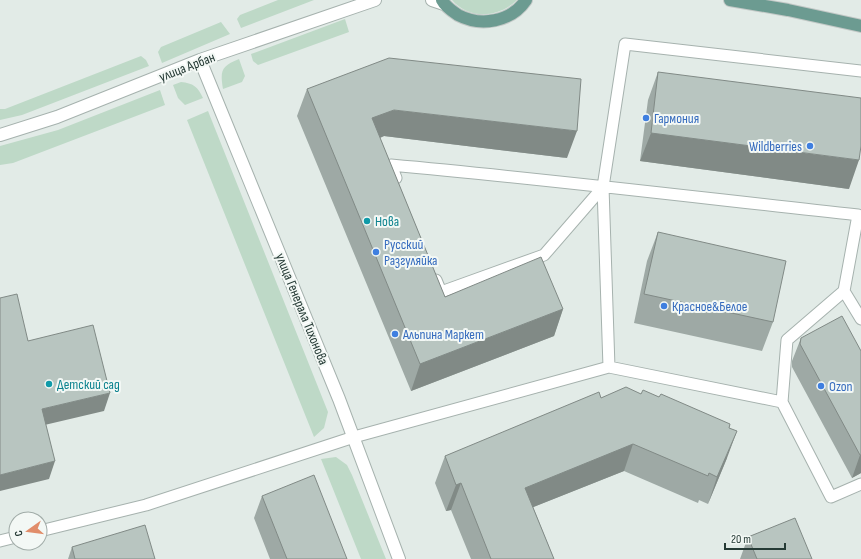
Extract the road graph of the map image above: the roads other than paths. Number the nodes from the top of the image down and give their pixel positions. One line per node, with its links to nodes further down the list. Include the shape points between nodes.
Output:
1 (375, 0): 7 (street, улица Арбан)
2 (432, 0): 5 (street)
3 (526, 0): 5 (main road, via 507,17 486,22 464,18)
4 (730, 0): 6 (main road)
5 (443, 2)
6 (861, 26)
7 (200, 60): 9 (street, улица Арбан, via 57,117); 18 (street, улица Генерала Тихонова)
8 (861, 71): 11 (lane, via 624,44)
9 (0, 135)
10 (400, 186): 11 (lane, via 391,165)
11 (603, 187): 12 (lane); 13 (lane, via 544,254 441,292); 16 (lane)
12 (860, 212): 14 (lane)
13 (432, 270)
14 (844, 291): 15 (lane); 17 (lane, via 787,340)
15 (861, 319)
16 (609, 367): 17 (lane); 18 (lane)
17 (782, 402): 19 (lane, via 831,497)
18 (354, 437): 20 (lane, via 146,505); 21 (street, улица Генерала Тихонова)
19 (861, 484)
20 (48, 529)
21 (399, 559)

